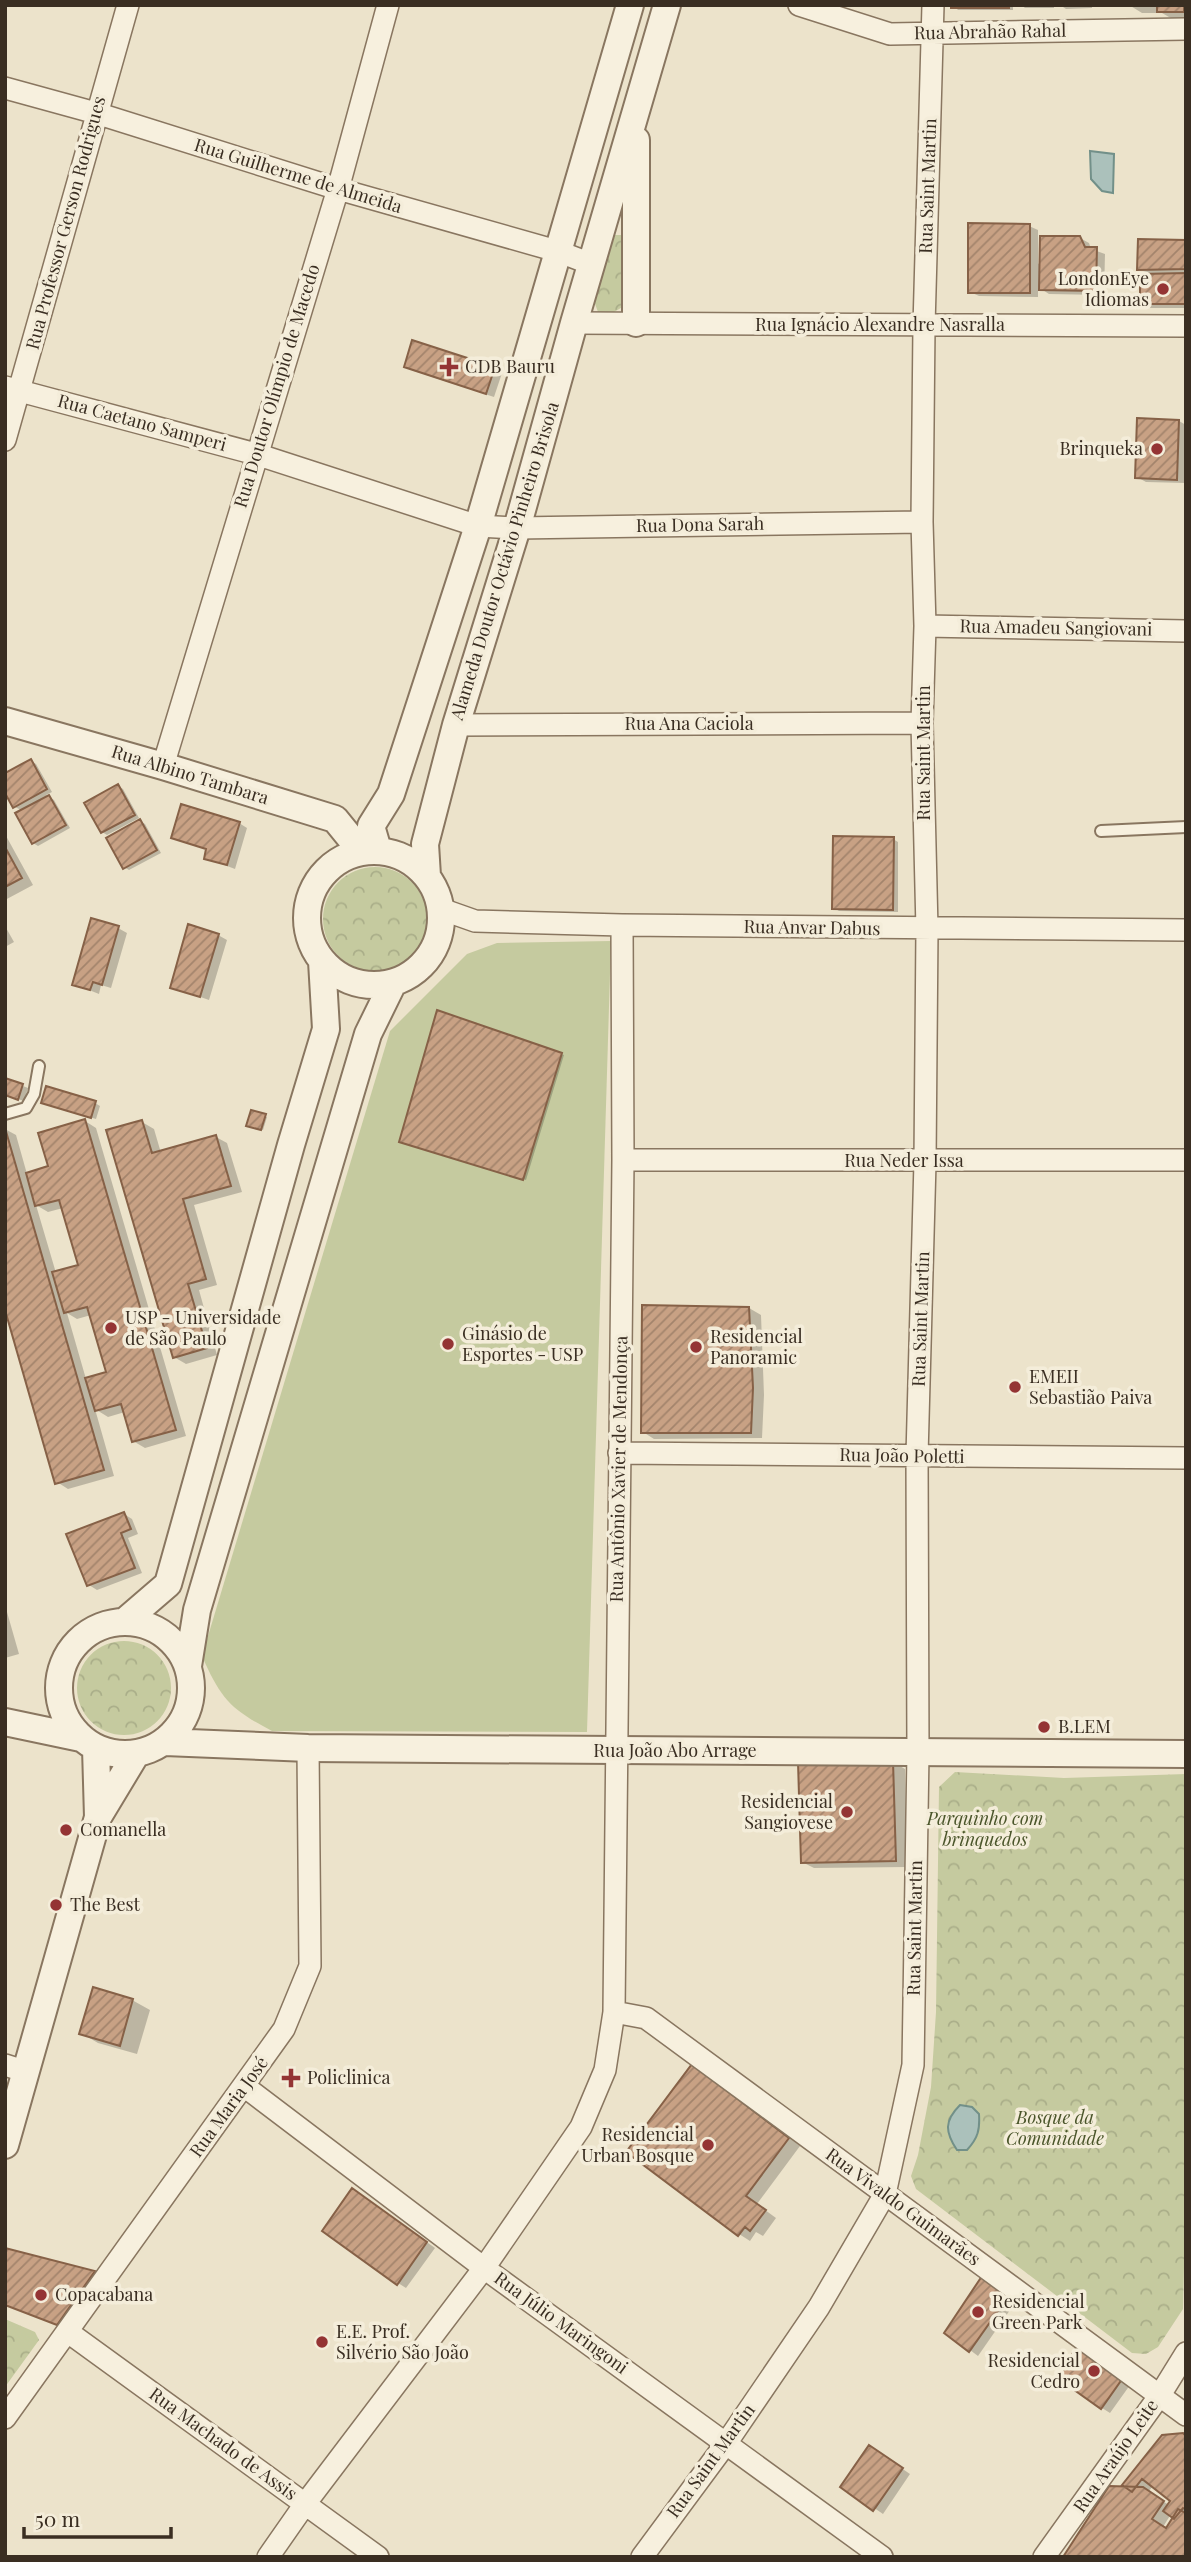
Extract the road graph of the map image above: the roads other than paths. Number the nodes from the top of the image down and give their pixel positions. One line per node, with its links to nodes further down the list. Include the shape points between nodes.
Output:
1 (128, 5): 11 (street, Rua Professor Gerson Rodrigues)
2 (388, 5): 12 (street, Rua Doutor Olímpio de Macedo)
3 (630, 5): 13 (street, Alameda Doutor Octávio Pinheiro Brisola)
4 (667, 5): 10 (street, Alameda Doutor Octávio Pinheiro Brisola)
5 (799, 5): 8 (street, Rua Abrahão Rahal, via 890,34)
6 (933, 5): 8 (street, Rua Saint Martin)
7 (1186, 29): 8 (street, Rua Abrahão Rahal)
8 (933, 33): 17 (street, Rua Saint Martin)
9 (5, 88): 11 (street, Rua Guilherme de Almeida)
10 (636, 110): 14 (street, Alameda Doutor Octávio Pinheiro Brisola); 16 (street)
11 (96, 113): 12 (street, Rua Guilherme de Almeida); 19 (street, Rua Professor Gerson Rodrigues)
12 (338, 189): 13 (street, Rua Guilherme de Almeida); 21 (street, Rua Doutor Olímpio de Macedo)
13 (557, 251): 14 (street, Rua Guilherme de Almeida); 23 (street, Alameda Doutor Octávio Pinheiro Brisola)
14 (592, 264): 15 (street, Alameda Doutor Octávio Pinheiro Brisola)
15 (574, 323): 16 (street, Rua Ignácio Alexandre Nasralla); 24 (street, Alameda Doutor Octávio Pinheiro Brisola)
16 (636, 323): 17 (street, Rua Ignácio Alexandre Nasralla)
17 (924, 326): 18 (street, Rua Ignácio Alexandre Nasralla); 22 (street, Rua Saint Martin)
18 (1186, 326)
19 (12, 389): 20 (street, Rua Professor Gerson Rodrigues); 21 (street, Rua Caetano Samperi)
20 (5, 440)
21 (256, 454): 23 (street, Rua Caetano Samperi); 30 (street, Rua Doutor Olímpio de Macedo)
22 (922, 522): 24 (street, Rua Dona Sarah); 25 (street, Rua Saint Martin)
23 (478, 526): 24 (street, Rua Dona Sarah); 33 (street, Alameda Doutor Octávio Pinheiro Brisola, via 391,794 371,826)
24 (517, 528): 29 (street, Alameda Doutor Octávio Pinheiro Brisola)
25 (925, 626): 26 (street, Rua Amadeu Sangiovani); 28 (street, Rua Saint Martin)
26 (1186, 631)
27 (5, 721): 30 (street, Rua Albino Tambara)
28 (922, 723): 29 (street, Rua Ana Caciola); 37 (street, Rua Saint Martin)
29 (456, 725): 34 (street, Alameda Doutor Octávio Pinheiro Brisola, via 425,844)
30 (163, 766): 33 (street, Rua Albino Tambara, via 335,819)
31 (1186, 827): 32 (lane)
32 (1101, 831)
33 (369, 851): 34 (street, via 396,854); 39 (street, via 339,860 322,875 310,895 306,918)
34 (427, 876): 35 (street, Alameda Doutor Octávio Pinheiro Brisola)
35 (441, 909): 36 (street, Rua Anvar Dabus, via 475,921); 40 (street, via 433,952 413,974)
36 (622, 925): 37 (street, Rua Anvar Dabus); 43 (street, Rua Antônio Xavier de Mendonça)
37 (927, 929): 38 (street, Rua Anvar Dabus); 45 (street, Rua Saint Martin)
38 (1186, 930)
39 (322, 961): 40 (street, via 358,984); 49 (street, via 326,1029 168,1584)
40 (393, 983): 50 (street, via 368,1034 197,1610)
41 (40, 1066): 42 (lane, via 26,1108)
42 (5, 1114)
43 (623, 1160): 45 (street, Rua Neder Issa); 46 (street, Rua Antônio Xavier de Mendonça)
44 (1186, 1160): 45 (street, Rua Neder Issa)
45 (925, 1162): 47 (street, Rua Saint Martin)
46 (619, 1453): 47 (street, Rua João Poletti); 55 (street, Rua Antônio Xavier de Mendonça)
47 (917, 1456): 48 (street, Rua João Poletti); 56 (street, Rua Saint Martin)
48 (1186, 1458)
49 (125, 1622): 50 (street, via 163,1634); 53 (street, via 102,1625 82,1637 68,1654 60,1675 59,1698 66,1720)
50 (188, 1666): 52 (street, via 189,1707 180,1727)
51 (5, 1722): 53 (street)
52 (165, 1742): 54 (street, Rua João Abo Arrage); 57 (street)
53 (89, 1743): 57 (street, via 116,1754); 59 (street)
54 (308, 1748): 55 (street, Rua João Abo Arrage); 62 (street, Rua Maria José, via 310,1966 284,2029)
55 (615, 1751): 56 (street, Rua João Abo Arrage); 60 (street, Rua Antônio Xavier de Mendonça)
56 (918, 1753): 58 (street, Rua João Abo Arrage); 64 (street, Rua Saint Martin, via 913,2065)
57 (136, 1754): 59 (street)
58 (1186, 1754)
59 (98, 1817): 61 (street)
60 (614, 2012): 64 (street, Rua Vivaldo Guimarães, via 646,2018); 65 (street, Rua Antônio Xavier de Mendonça, via 604,2070 581,2127)
61 (16, 2068): 63 (street)
62 (244, 2086): 65 (street, Rua Júlio Maringoni); 66 (street, Rua Maria José)
63 (5, 2145)
64 (885, 2194): 68 (street, Rua Vivaldo Guimarães); 72 (street, Rua Saint Martin, via 819,2307)
65 (484, 2268): 72 (street, Rua Júlio Maringoni); 73 (street, Rua Antônio Xavier de Mendonça)
66 (68, 2332): 71 (street, Rua Maria José); 73 (street, Rua Machado de Assis)
67 (1186, 2353): 68 (street, Rua Araújo Leite)
68 (1160, 2395): 69 (street); 70 (street, Rua Vivaldo Guimarães); 78 (street, Rua Araújo Leite)
69 (1186, 2396)
70 (1186, 2415)
71 (5, 2418)
72 (727, 2442): 76 (street, Rua Saint Martin); 77 (street, Rua Júlio Maringoni)
73 (305, 2504): 74 (street, Rua Antônio Xavier de Mendonça); 75 (street, Rua Machado de Assis)
74 (268, 2557)
75 (378, 2557)
76 (642, 2557)
77 (882, 2557)
78 (1044, 2557)

